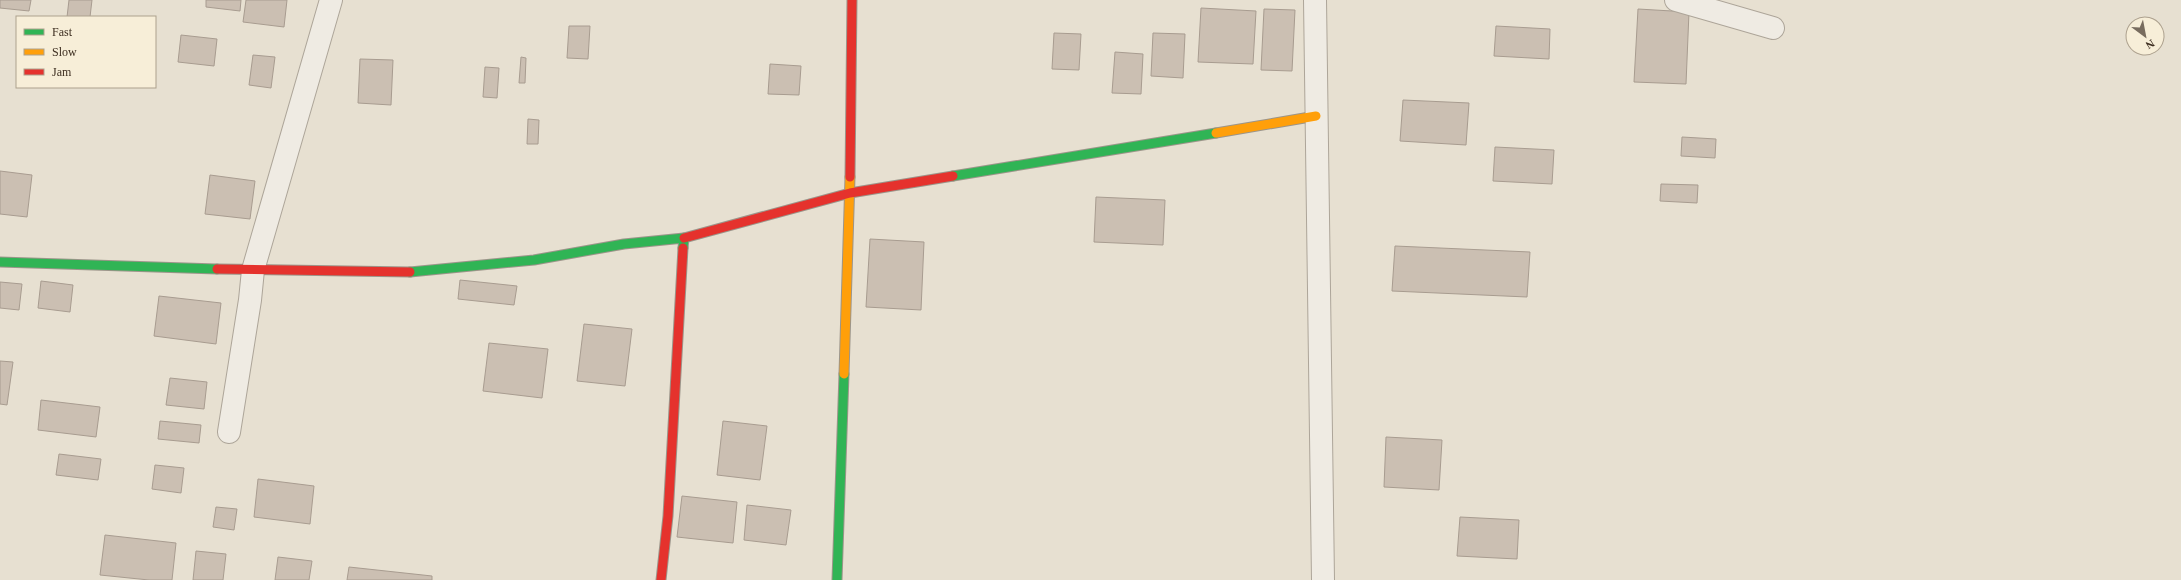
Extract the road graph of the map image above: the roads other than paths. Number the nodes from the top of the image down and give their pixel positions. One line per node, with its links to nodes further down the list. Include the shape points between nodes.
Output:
1 (331, 0): 10 (street)
2 (852, 0): 7 (street)
3 (1315, 0): 6 (street)
4 (1676, 0): 5 (street)
5 (1773, 28)
6 (1316, 116): 7 (street); 14 (street)
7 (850, 193): 8 (street); 13 (street)
8 (684, 238): 10 (street, via 624,244 534,260 405,272); 12 (street, via 668,516)
9 (0, 262): 10 (street)
10 (253, 270): 11 (street)
11 (229, 432)
12 (661, 580)
13 (838, 580)
14 (1323, 580)

